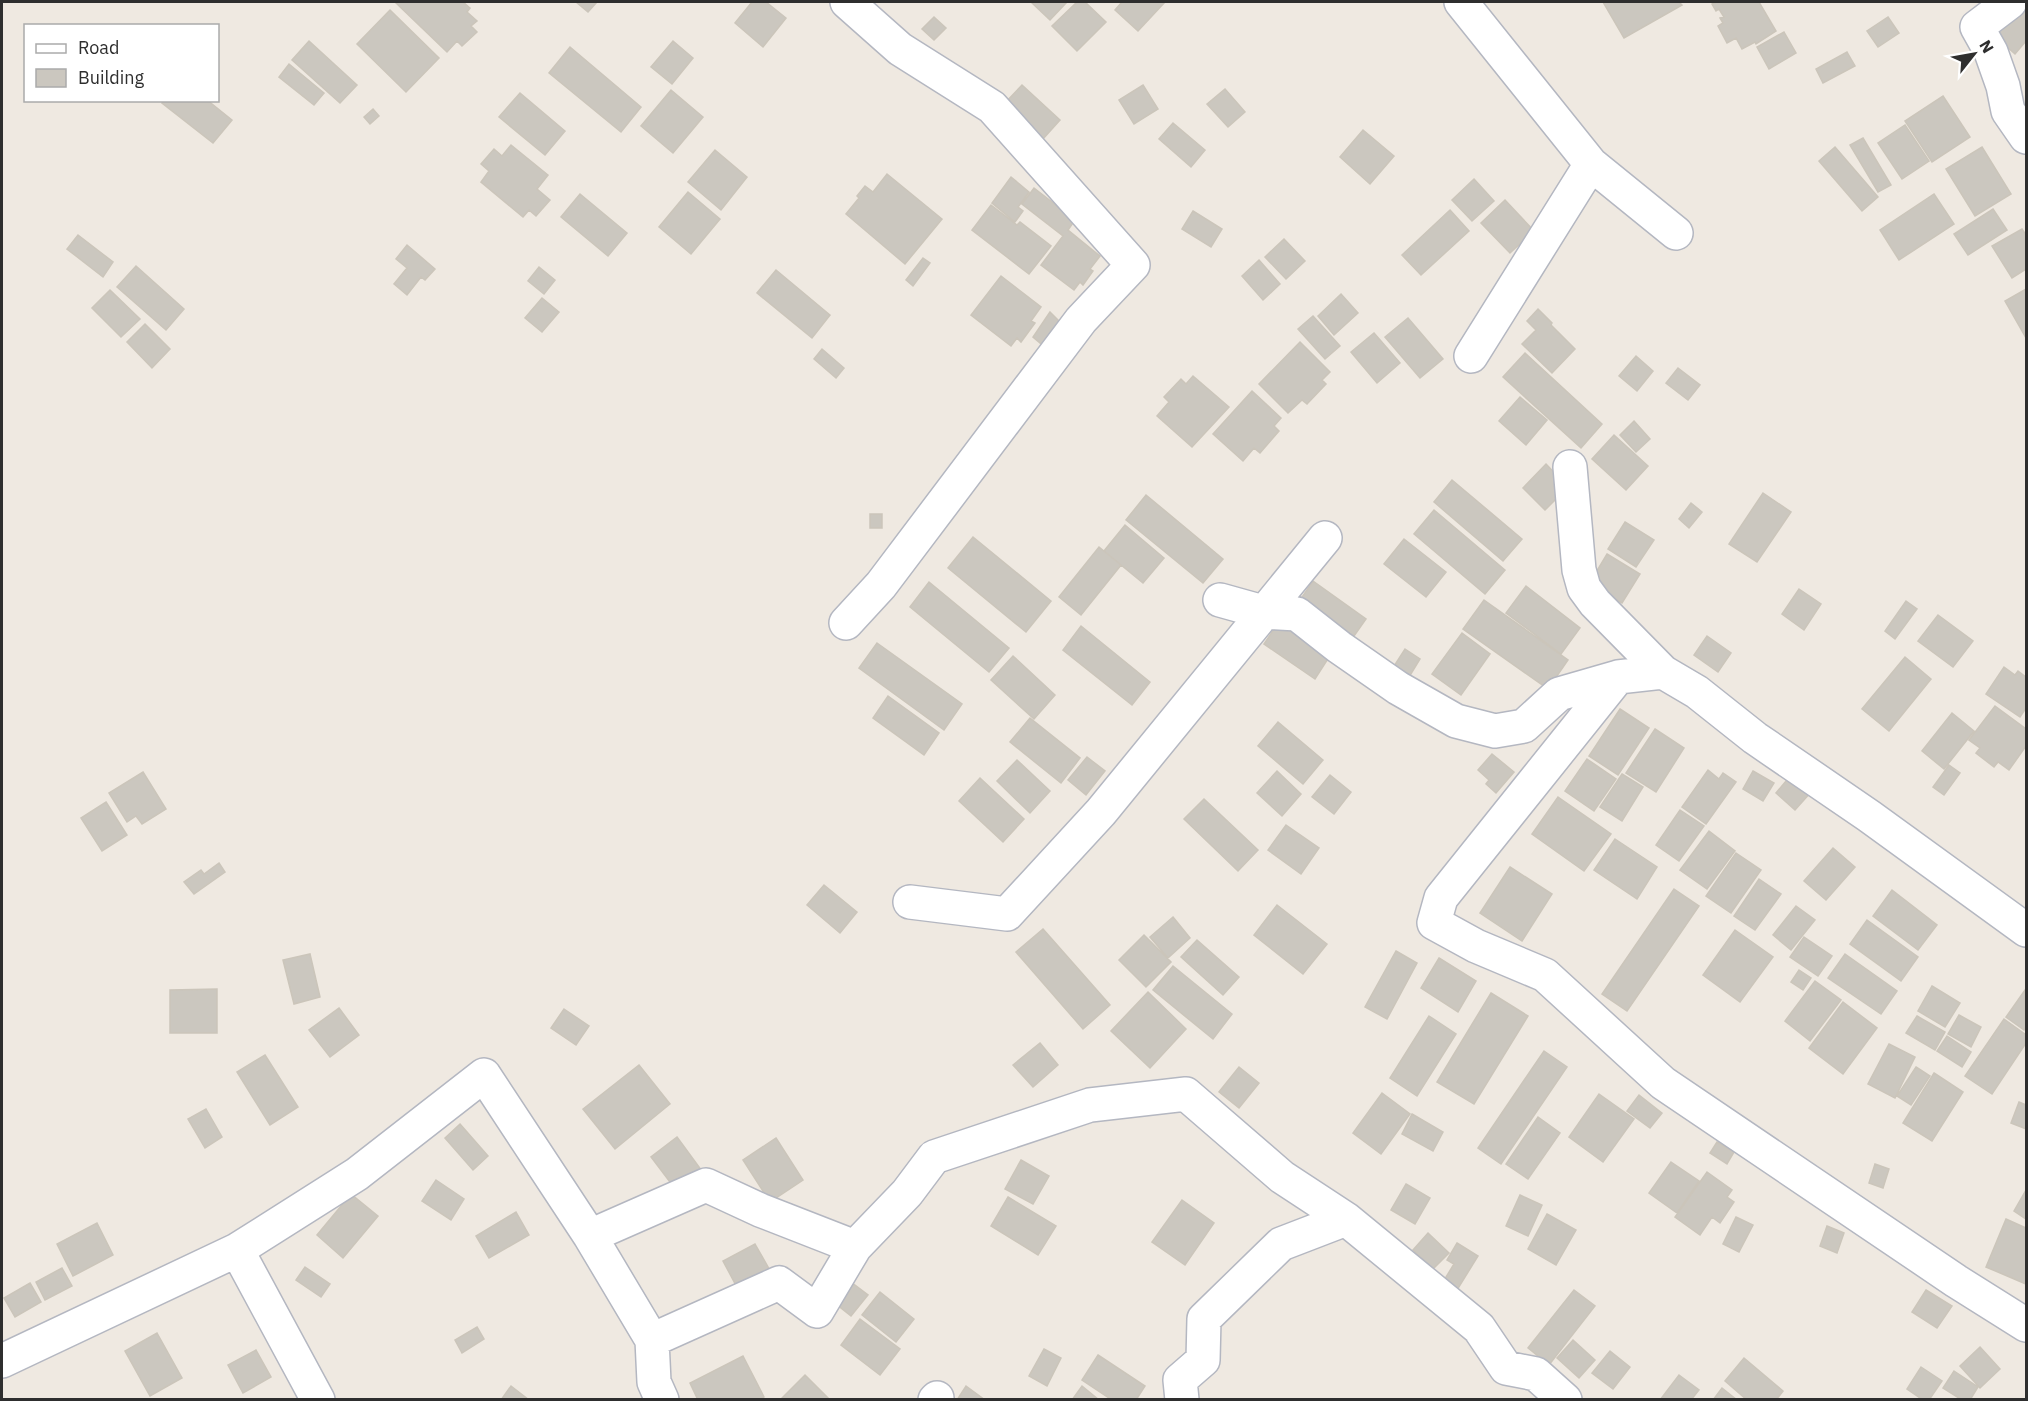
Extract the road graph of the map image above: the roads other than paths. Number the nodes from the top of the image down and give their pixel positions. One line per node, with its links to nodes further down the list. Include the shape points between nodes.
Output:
1 (846, 2): 12 (street, via 900,49 992,107 1133,265 1082,320 881,585)
2 (1461, 2): 5 (street)
3 (2010, 2): 4 (street, via 1977,27 1991,52 2008,111)
4 (2026, 137)
5 (1591, 164): 6 (street); 7 (street)
6 (1676, 233)
7 (1471, 356)
8 (1570, 467): 13 (street, via 1584,588)
9 (1324, 538): 11 (street)
10 (1220, 600): 11 (street)
11 (1263, 612): 14 (street, via 1297,614 1398,688 1456,721 1495,731 1524,726 1559,694); 15 (street, via 1101,812 1007,914)
12 (846, 622)
13 (1663, 672): 14 (street); 16 (street, via 1697,692 1755,738)
14 (1618, 677): 21 (street, via 1441,898 1434,923 1476,946 1545,975 1663,1083)
15 (910, 902)
16 (2026, 930)
17 (1346, 1219): 19 (street, via 1282,1177 1186,1094 1090,1105 934,1157 908,1193); 26 (street, via 1281,1244 1204,1319 1203,1360 1180,1380); 27 (street, via 1479,1328 1506,1368 1536,1374)
18 (590, 1236): 19 (street, via 706,1185); 20 (street, via 484,1075 357,1174); 22 (street)
19 (855, 1247): 22 (street, via 817,1311 779,1283)
20 (237, 1250): 23 (street); 24 (street)
21 (2026, 1325)
22 (652, 1340): 25 (street, via 654,1382)
23 (2, 1360)
24 (318, 1400)
25 (662, 1400)
26 (1182, 1400)
27 (1565, 1400)

